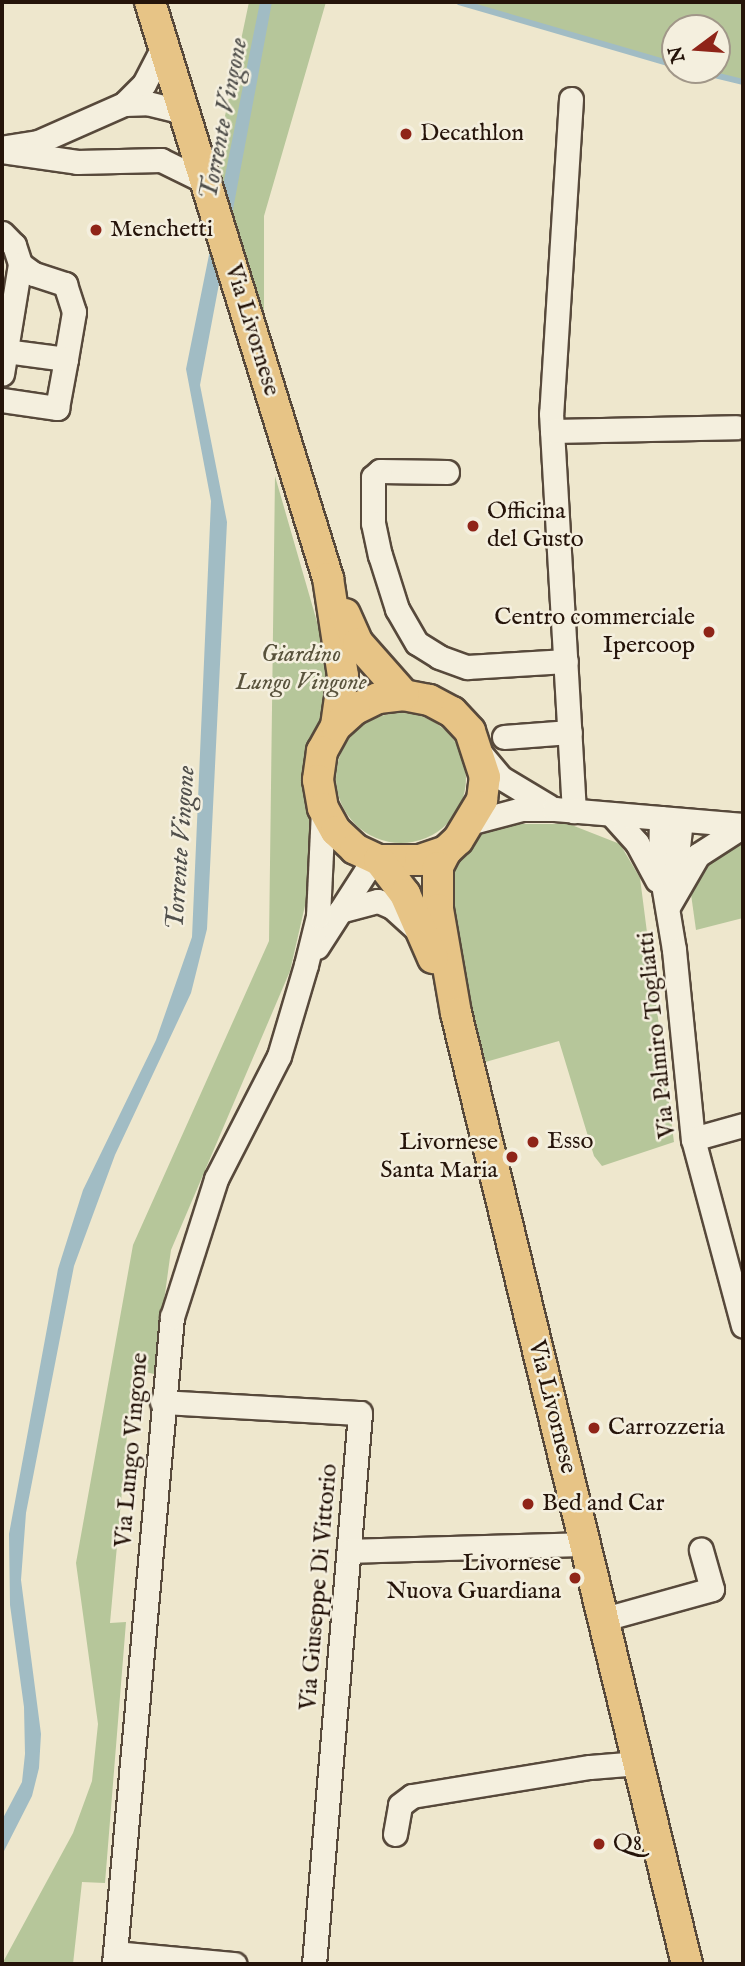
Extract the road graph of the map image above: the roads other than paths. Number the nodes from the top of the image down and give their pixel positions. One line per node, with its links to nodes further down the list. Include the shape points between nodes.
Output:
1 (150, 2): 2 (main road, Via Livornese)
2 (163, 47): 4 (street, via 144,84); 5 (main road, Via Livornese)
3 (571, 99): 15 (street)
4 (124, 104): 5 (street, via 147,103); 6 (street, via 38,142)
5 (184, 113): 7 (main road, Via Livornese)
6 (2, 149): 7 (street, via 77,162 161,160)
7 (210, 193): 17 (main road, Via Livornese)
8 (2, 233): 9 (street, via 14,245)
9 (20, 264): 10 (street); 11 (street, via 65,284 74,312)
10 (5, 351): 11 (street); 12 (street)
11 (66, 359): 13 (street, via 57,408)
12 (2, 374)
13 (2, 400)
14 (736, 427): 15 (street)
15 (552, 431): 18 (street)
16 (447, 472): 18 (street, via 380,471 373,477 373,523 380,555 410,631 427,652 467,667)
17 (328, 578): 19 (main road, Via Livornese, via 358,643); 20 (main road, Via Livornese, via 342,643)
18 (566, 662): 21 (street)
19 (404, 695): 20 (main road, Via Livornese, via 378,698 355,709); 22 (main road, Via Livornese, via 429,700 452,712)
20 (336, 726): 23 (main road, Via Livornese, via 322,751 318,780)
21 (569, 732): 22 (street); 24 (street)
22 (492, 746): 24 (street, via 521,793); 27 (main road, Via Livornese)
23 (323, 808): 30 (main road, Via Livornese, via 336,831 355,849); 34 (street, Via Lungo Vingone, via 318,916)
24 (564, 810): 25 (street); 27 (street, via 522,809)
25 (611, 814): 26 (street); 31 (street, via 645,854)
26 (671, 819): 28 (street); 31 (street, Via Palmiro Togliatti, via 660,866)
27 (473, 822): 29 (main road, Via Livornese)
28 (743, 825): 31 (street, via 698,855)
29 (446, 850): 30 (main road, Via Livornese, via 420,860); 35 (main road, Via Livornese, via 438,867 438,909)
30 (379, 860): 32 (street, Via Lungo Vingone); 33 (main road, Via Livornese, via 405,894)
31 (669, 905): 37 (street, Via Palmiro Togliatti)
32 (340, 911): 33 (street, via 378,901 392,906); 34 (street, Via Lungo Vingone)
33 (424, 936): 35 (main road, Via Livornese)
34 (306, 965): 39 (street, Via Lungo Vingone, via 279,1056 216,1179 172,1317)
35 (456, 1013): 40 (main road, Via Livornese)
36 (743, 1125): 37 (street)
37 (693, 1139): 38 (street, Via Palmiro Togliatti)
38 (743, 1325)
39 (162, 1402): 42 (street, Via Giuseppe Di Vittorio, via 360,1413); 46 (street, Via Lungo Vingone)
40 (586, 1544): 42 (street); 43 (main road, Via Livornese)
41 (701, 1550): 43 (street, via 712,1589)
42 (349, 1551): 48 (street, Via Giuseppe Di Vittorio)
43 (604, 1619): 44 (main road, Via Livornese)
44 (639, 1763): 45 (street, via 412,1796 400,1805); 49 (main road, Via Livornese)
45 (396, 1834)
46 (114, 1959): 47 (street)
47 (234, 1964)
48 (314, 1964)
49 (687, 1964)

